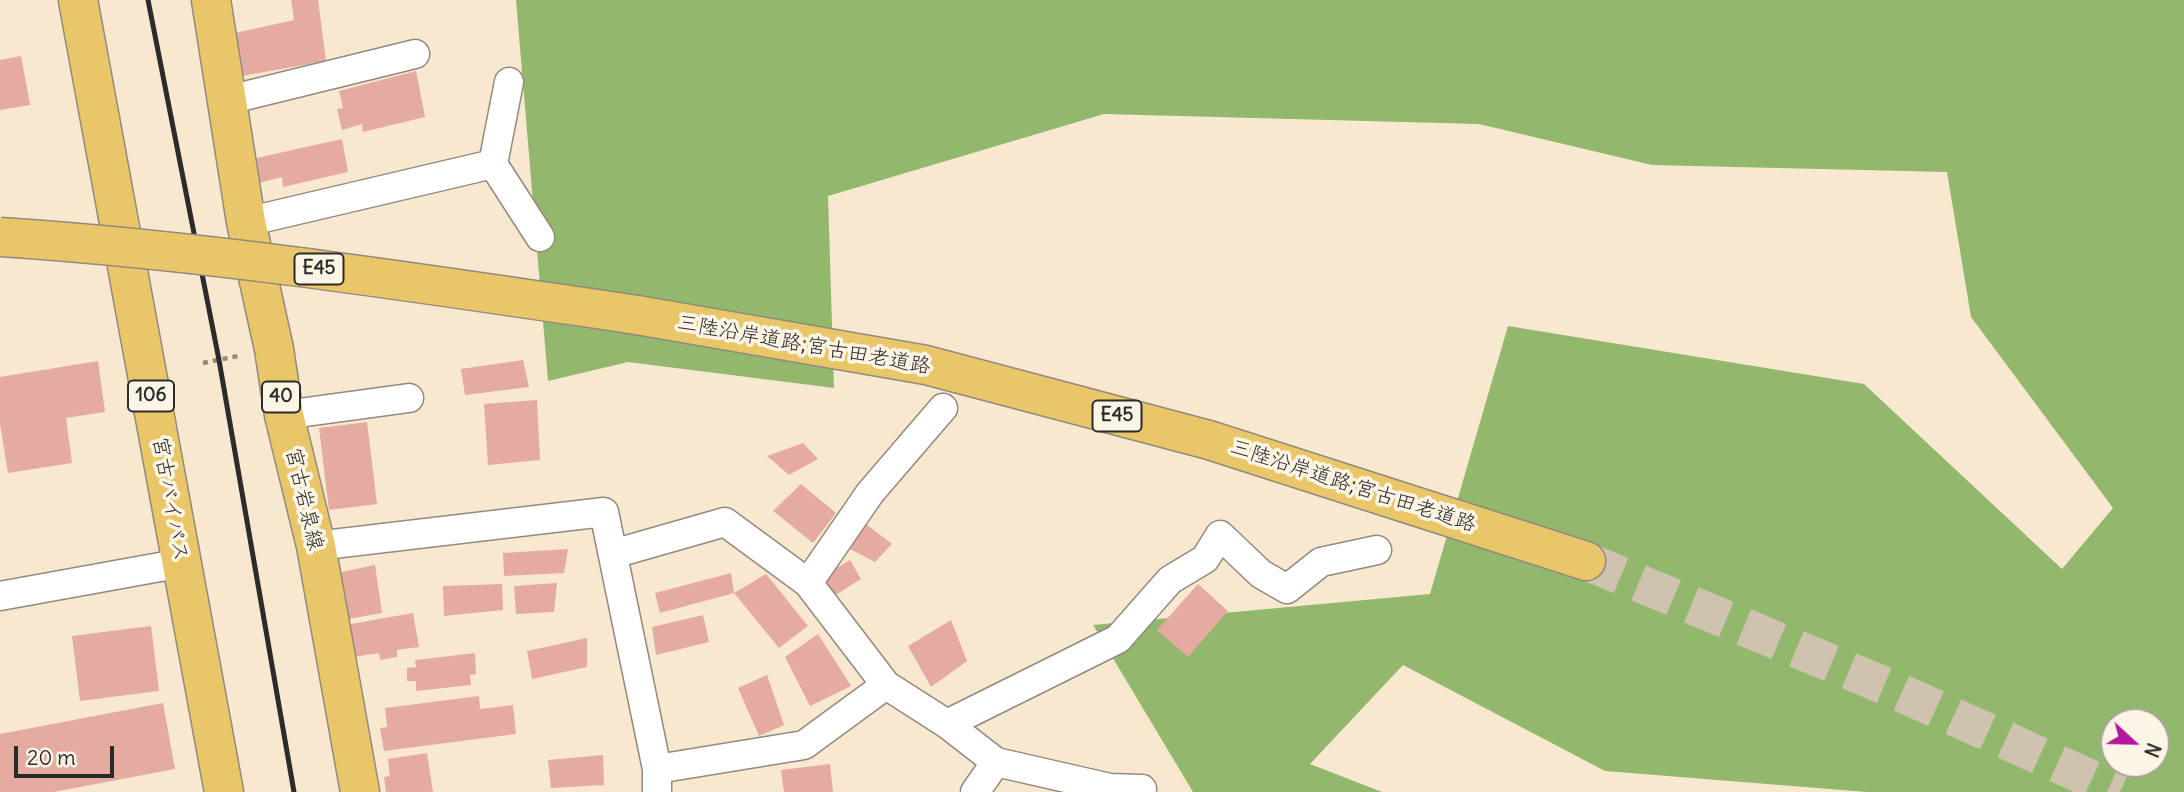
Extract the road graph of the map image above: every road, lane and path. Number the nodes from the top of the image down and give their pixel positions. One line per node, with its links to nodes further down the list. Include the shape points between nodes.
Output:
1 (78, 0): 17 (main road, 宮古バイパス / 106)
2 (211, 0): 5 (main road, 宮古岩泉線 / 40)
3 (415, 54): 5 (street)
4 (509, 82): 6 (street)
5 (228, 100): 7 (main road, 宮古岩泉線 / 40)
6 (494, 164): 7 (street); 9 (street)
7 (246, 222): 12 (main road, 宮古岩泉線 / 40)
8 (0, 237): 16 (main road, 三陸沿岸道路;宮古田老道路 / E45, bridge, via 109,244 375,276 926,365 1209,440)
9 (540, 237)
10 (409, 398): 12 (street)
11 (943, 408): 18 (street, via 870,493)
12 (284, 415): 13 (main road, 宮古岩泉線 / 40)
13 (316, 545): 15 (street, via 604,512); 25 (main road, 宮古岩泉線 / 40)
14 (1377, 550): 21 (street, via 1321,562 1287,589 1261,574 1220,535 1205,559 1170,580 1118,639)
15 (613, 554): 18 (street, via 725,522); 23 (street)
16 (1586, 561)
17 (181, 563): 19 (street); 24 (main road, 宮古バイパス / 106)
18 (808, 583): 20 (street)
19 (0, 596)
20 (886, 685): 21 (street); 23 (street, via 804,746)
21 (947, 724): 22 (street)
22 (996, 762): 26 (street); 27 (street)
23 (657, 780)
24 (224, 792)
25 (360, 792)
26 (975, 792)
27 (1142, 792)

